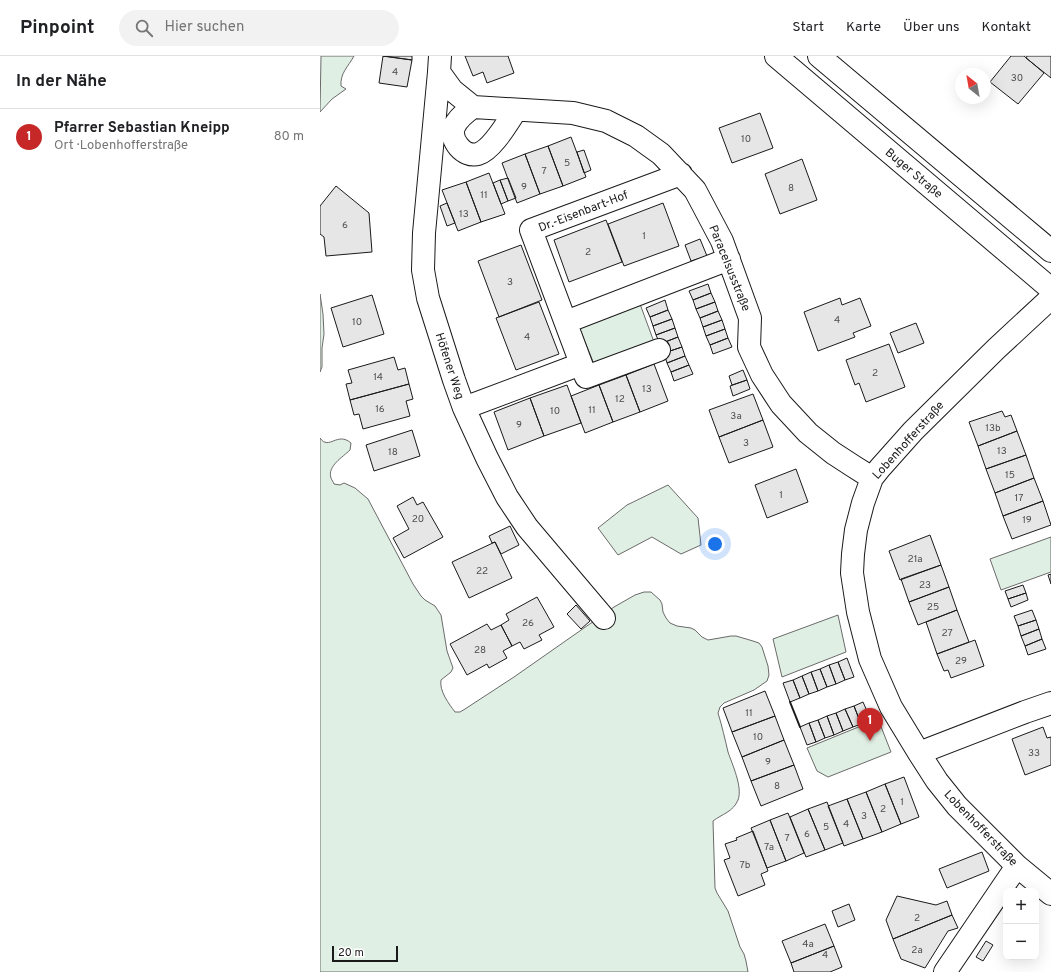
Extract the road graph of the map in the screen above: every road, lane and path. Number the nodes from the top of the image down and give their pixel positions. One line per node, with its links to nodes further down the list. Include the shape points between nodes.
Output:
1 (776, 56): 11 (street, Buger Straße)
2 (819, 56): 9 (street)
3 (440, 64): 4 (street, via 452,90); 7 (street, Höfener Weg)
4 (473, 107): 5 (street, Paracelsusstraße); 6 (street, via 461,116 454,128)
5 (516, 110): 6 (street, via 489,147 478,154 469,154 458,146); 8 (street, Paracelsusstraße, via 573,113 606,121 636,136 661,154)
6 (454, 136): 7 (street)
7 (432, 148): 16 (street, Höfener Weg, via 423,270 428,298)
8 (681, 174): 10 (street, Paracelsusstraße, via 695,190 722,241); 13 (street, Dr.-Eisenbart-Hof, via 531,230)
9 (1051, 251)
10 (729, 260): 13 (street); 17 (street, Paracelsusstraße, via 750,318 749,347 762,375 782,404 808,433)
11 (1051, 289)
12 (1051, 298): 17 (street, Lobenhofferstraße, via 913,431)
13 (566, 322): 15 (street, Dr.-Eisenbart-Hof)
14 (659, 350): 15 (street, Dr.-Eisenbart-Hof, via 586,377)
15 (582, 364): 16 (street)
16 (464, 408): 18 (street, Höfener Weg, via 507,497 527,527)
17 (872, 478): 20 (street, Lobenhofferstraße, via 856,530 853,554 852,573 858,612 873,666 891,707)
18 (604, 618)
19 (1051, 703): 20 (street)
20 (919, 754): 21 (street, Lobenhofferstraße, via 957,806)
21 (1016, 866): 22 (street, Lobenhofferstraße); 23 (street)
22 (1051, 894)
23 (945, 972)

